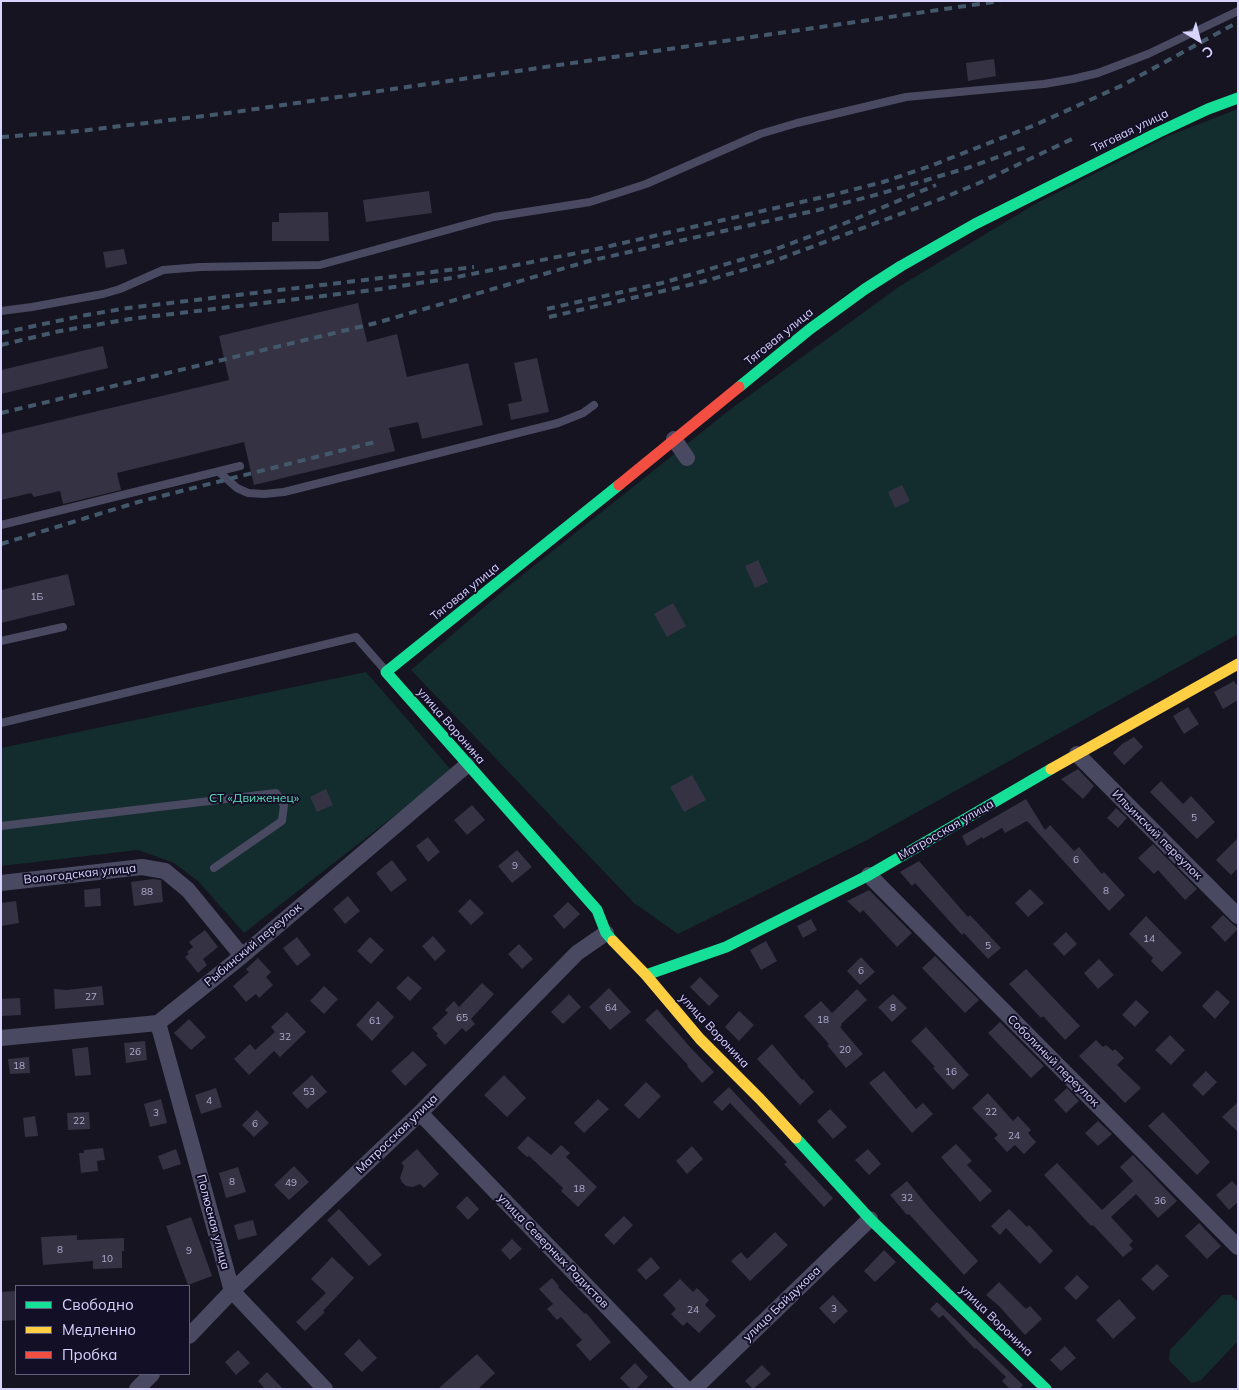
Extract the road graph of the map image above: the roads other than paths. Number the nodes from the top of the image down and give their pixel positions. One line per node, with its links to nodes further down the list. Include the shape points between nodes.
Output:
1 (1238, 11): 3 (lane, via 1148,54 1098,73 1044,84 906,96 797,123 760,134 646,184 590,202 494,217 320,265 163,270 103,294)
2 (1238, 98): 5 (street, Тяговая улица, via 1121,151 975,224 901,266 836,309)
3 (1, 311)
4 (594, 405): 8 (lane, via 583,413 558,422 284,492 248,493)
5 (674, 439): 6 (street); 13 (street, Тяговая улица)
6 (687, 458)
7 (240, 466): 8 (lane)
8 (219, 472): 9 (lane)
9 (1, 525)
10 (64, 627): 11 (lane)
11 (1, 641)
12 (1238, 664): 15 (street, Матросская улица)
13 (386, 672): 14 (lane, via 356,637); 16 (street, улица Воронина)
14 (1, 723)
15 (1077, 754): 19 (street, Матросская улица); 21 (street, Ильинский переулок)
16 (467, 765): 22 (street, улица Воронина, via 597,910); 23 (street, Рыбинский переулок)
17 (1, 826): 18 (lane, via 276,793 284,805 282,821)
18 (214, 868)
19 (869, 875): 24 (street, Матросская улица, via 726,947); 29 (street, Соболиный переулок)
20 (1, 883): 23 (street, Вологодская улица, via 142,867 165,871 188,890)
21 (1238, 916)
22 (606, 933): 24 (street, улица Воронина); 27 (street, Матросская улица, via 577,953)
23 (242, 956): 25 (street, Рыбинский переулок)
24 (646, 975): 28 (street, улица Воронина, via 700,1038)
25 (158, 1023): 26 (street); 30 (street, Полюсная улица)
26 (1, 1038)
27 (420, 1113): 30 (street, Матросская улица); 35 (street, улица Северных Радистов)
28 (870, 1219): 36 (street, улица Байдукова); 37 (street, улица Воронина)
29 (1238, 1247)
30 (232, 1291): 31 (street, Матросская улица); 34 (street, Полюсная улица)
31 (190, 1335)
32 (151, 1375): 33 (street)
33 (137, 1389)
34 (325, 1389)
35 (686, 1389)
36 (694, 1389)
37 (1046, 1389)

